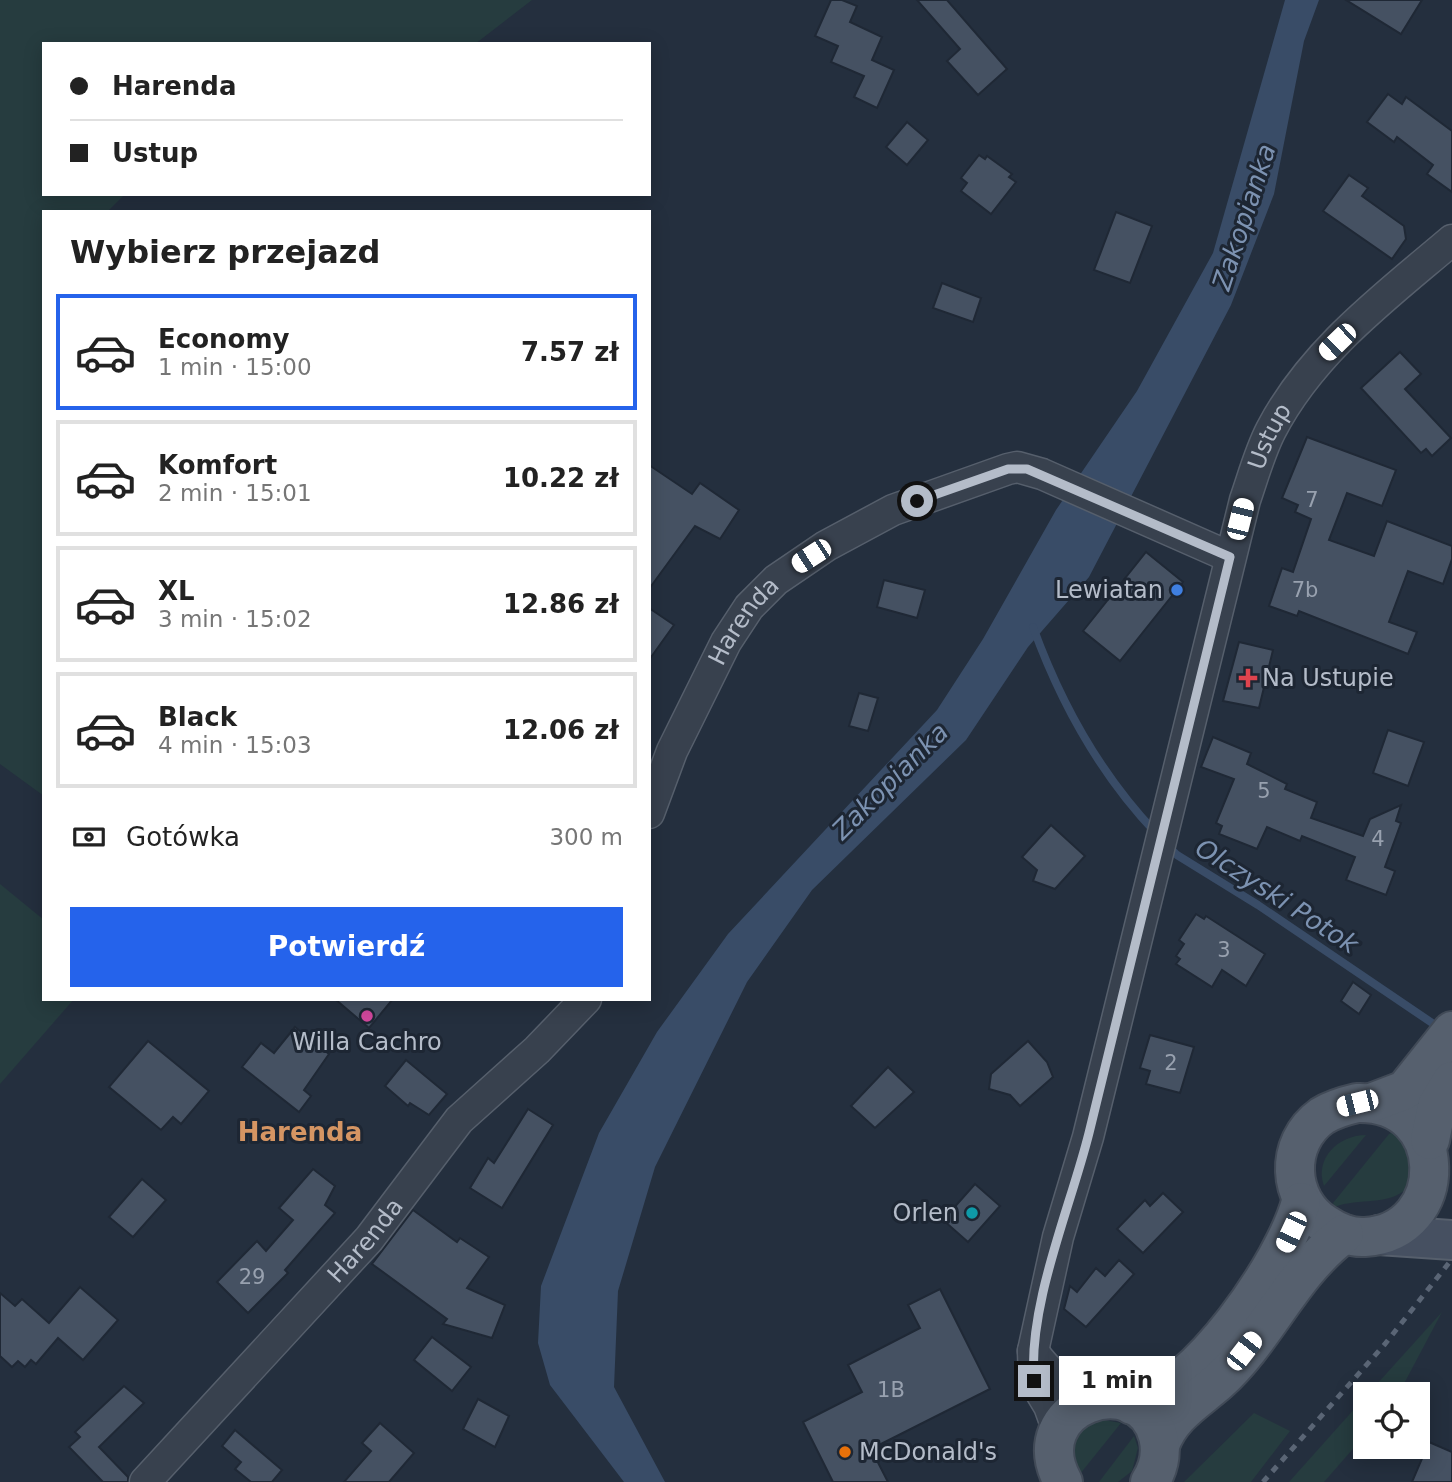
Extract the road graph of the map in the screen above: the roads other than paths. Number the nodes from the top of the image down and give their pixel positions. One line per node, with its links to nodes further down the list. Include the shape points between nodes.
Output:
1 (1452, 240): 2 (street, Ustup, via 1370,310 1297,387 1267,440)
2 (1230, 557): 3 (street, Harenda, via 1017,467 893,510 826,546 776,580 749,607 726,642 671,751); 13 (street, Ustup)
3 (651, 807)
4 (584, 1001): 17 (street, Harenda, via 459,1120 369,1239)
5 (1447, 1055): 6 (main road, via 1405,1090); 7 (main road)
6 (1371, 1103): 7 (main road, via 1406,1113); 9 (main road, via 1336,1108 1310,1129 1295,1162)
7 (1430, 1140): 8 (main road, via 1434,1165)
8 (1429, 1195): 10 (street); 11 (main road, via 1408,1220)
9 (1301, 1202): 11 (main road, via 1320,1221); 14 (main road, via 1285,1246 1203,1361 1152,1399)
10 (1452, 1229)
11 (1362, 1235): 12 (street); 16 (main road, via 1319,1255 1228,1371 1174,1418)
12 (1452, 1240)
13 (1033, 1351): 14 (street, via 1062,1381); 15 (street, Ustup, via 1034,1381)
14 (1115, 1403): 15 (main road, via 1075,1409); 16 (main road, via 1152,1423)
15 (1058, 1432): 18 (main road, via 1055,1461)
16 (1160, 1445): 19 (main road)
17 (145, 1482)
18 (1062, 1482)
19 (1150, 1482)

